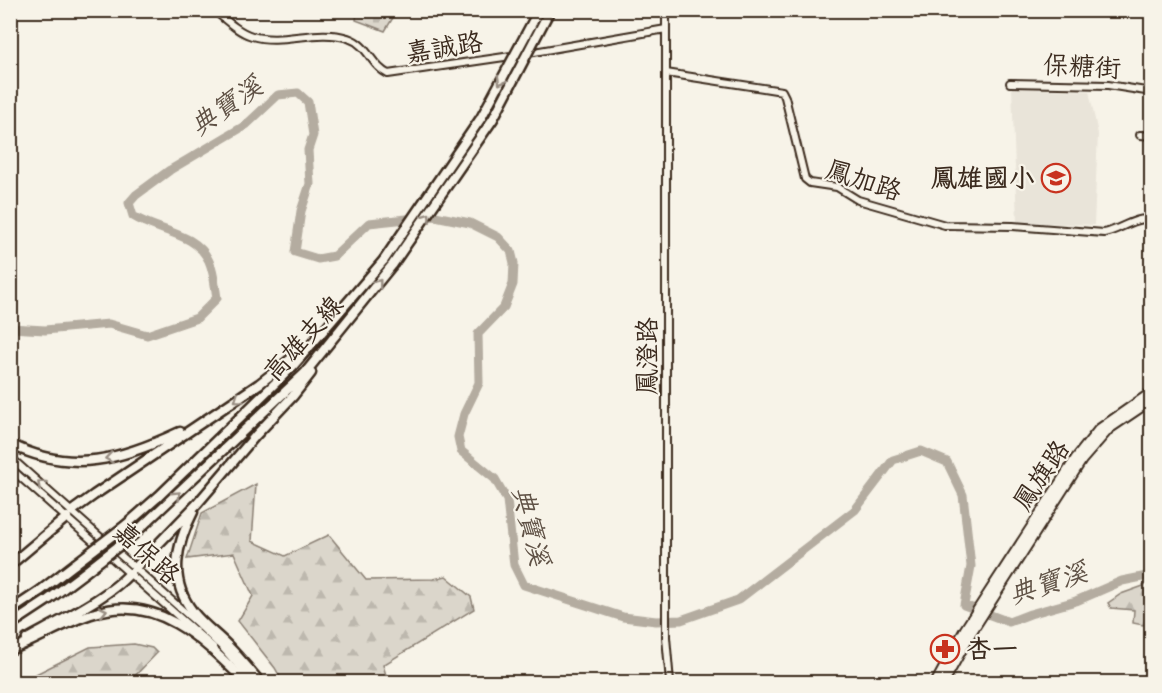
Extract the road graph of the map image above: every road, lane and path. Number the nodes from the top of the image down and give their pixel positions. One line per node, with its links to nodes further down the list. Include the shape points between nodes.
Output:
1 (214, 10): 5 (street, 嘉誠路, via 249,35 349,38 365,48 388,74)
2 (539, 10): 13 (highway, 高雄支線, one-way to 13, bridge, via 481,118 384,260)
3 (550, 10): 12 (highway, 高雄支線, one-way to 3, bridge, via 493,119)
4 (666, 10): 5 (street, 鳳澄路)
5 (666, 29): 6 (street, 鳳澄路)
6 (666, 73): 11 (street, 鳳加路, via 782,91 805,179 837,187 858,200 945,225 1104,233 1142,219); 33 (street, 鳳澄路, via 666,637)
7 (1010, 83): 8 (street, 保糖街, via 1108,85)
8 (1152, 92)
9 (1140, 135): 10 (street)
10 (1152, 136)
11 (1152, 220)
12 (363, 302): 20 (highway, via 298,390); 26 (highway, 高雄支線, one-way to 12, bridge, via 134,534 305,373)
13 (318, 338): 16 (highway, one-way to 16); 25 (highway, 高雄支線, bridge, via 159,496)
14 (1152, 392): 24 (main road, 鳳旗路, via 1092,437)
15 (1152, 400): 24 (main road, 鳳旗路, via 1114,425 1095,444)
16 (202, 422): 17 (highway, one-way to 17, via 121,457 99,460 50,458); 21 (highway)
17 (10, 444)
18 (10, 457): 21 (street, 嘉保路, one-way to 18)
19 (10, 468): 21 (street, 嘉保路)
20 (197, 504): 23 (highway); 32 (highway, via 178,548 179,584 192,610)
21 (69, 514): 22 (highway); 23 (street, 嘉保路)
22 (10, 566)
23 (132, 570): 28 (highway, via 104,594); 30 (street, 嘉保路); 31 (street, 嘉保路, via 222,646)
24 (987, 602): 27 (main road)
25 (10, 611)
26 (10, 625)
27 (968, 631): 29 (main road); 34 (main road)
28 (10, 649): 30 (highway, one-way to 30, via 94,613 142,609 171,620)
29 (949, 671): 35 (main road); 36 (main road)
30 (246, 682)
31 (253, 682)
32 (260, 682)
33 (670, 682)
34 (936, 682)
35 (944, 682)
36 (951, 682)

